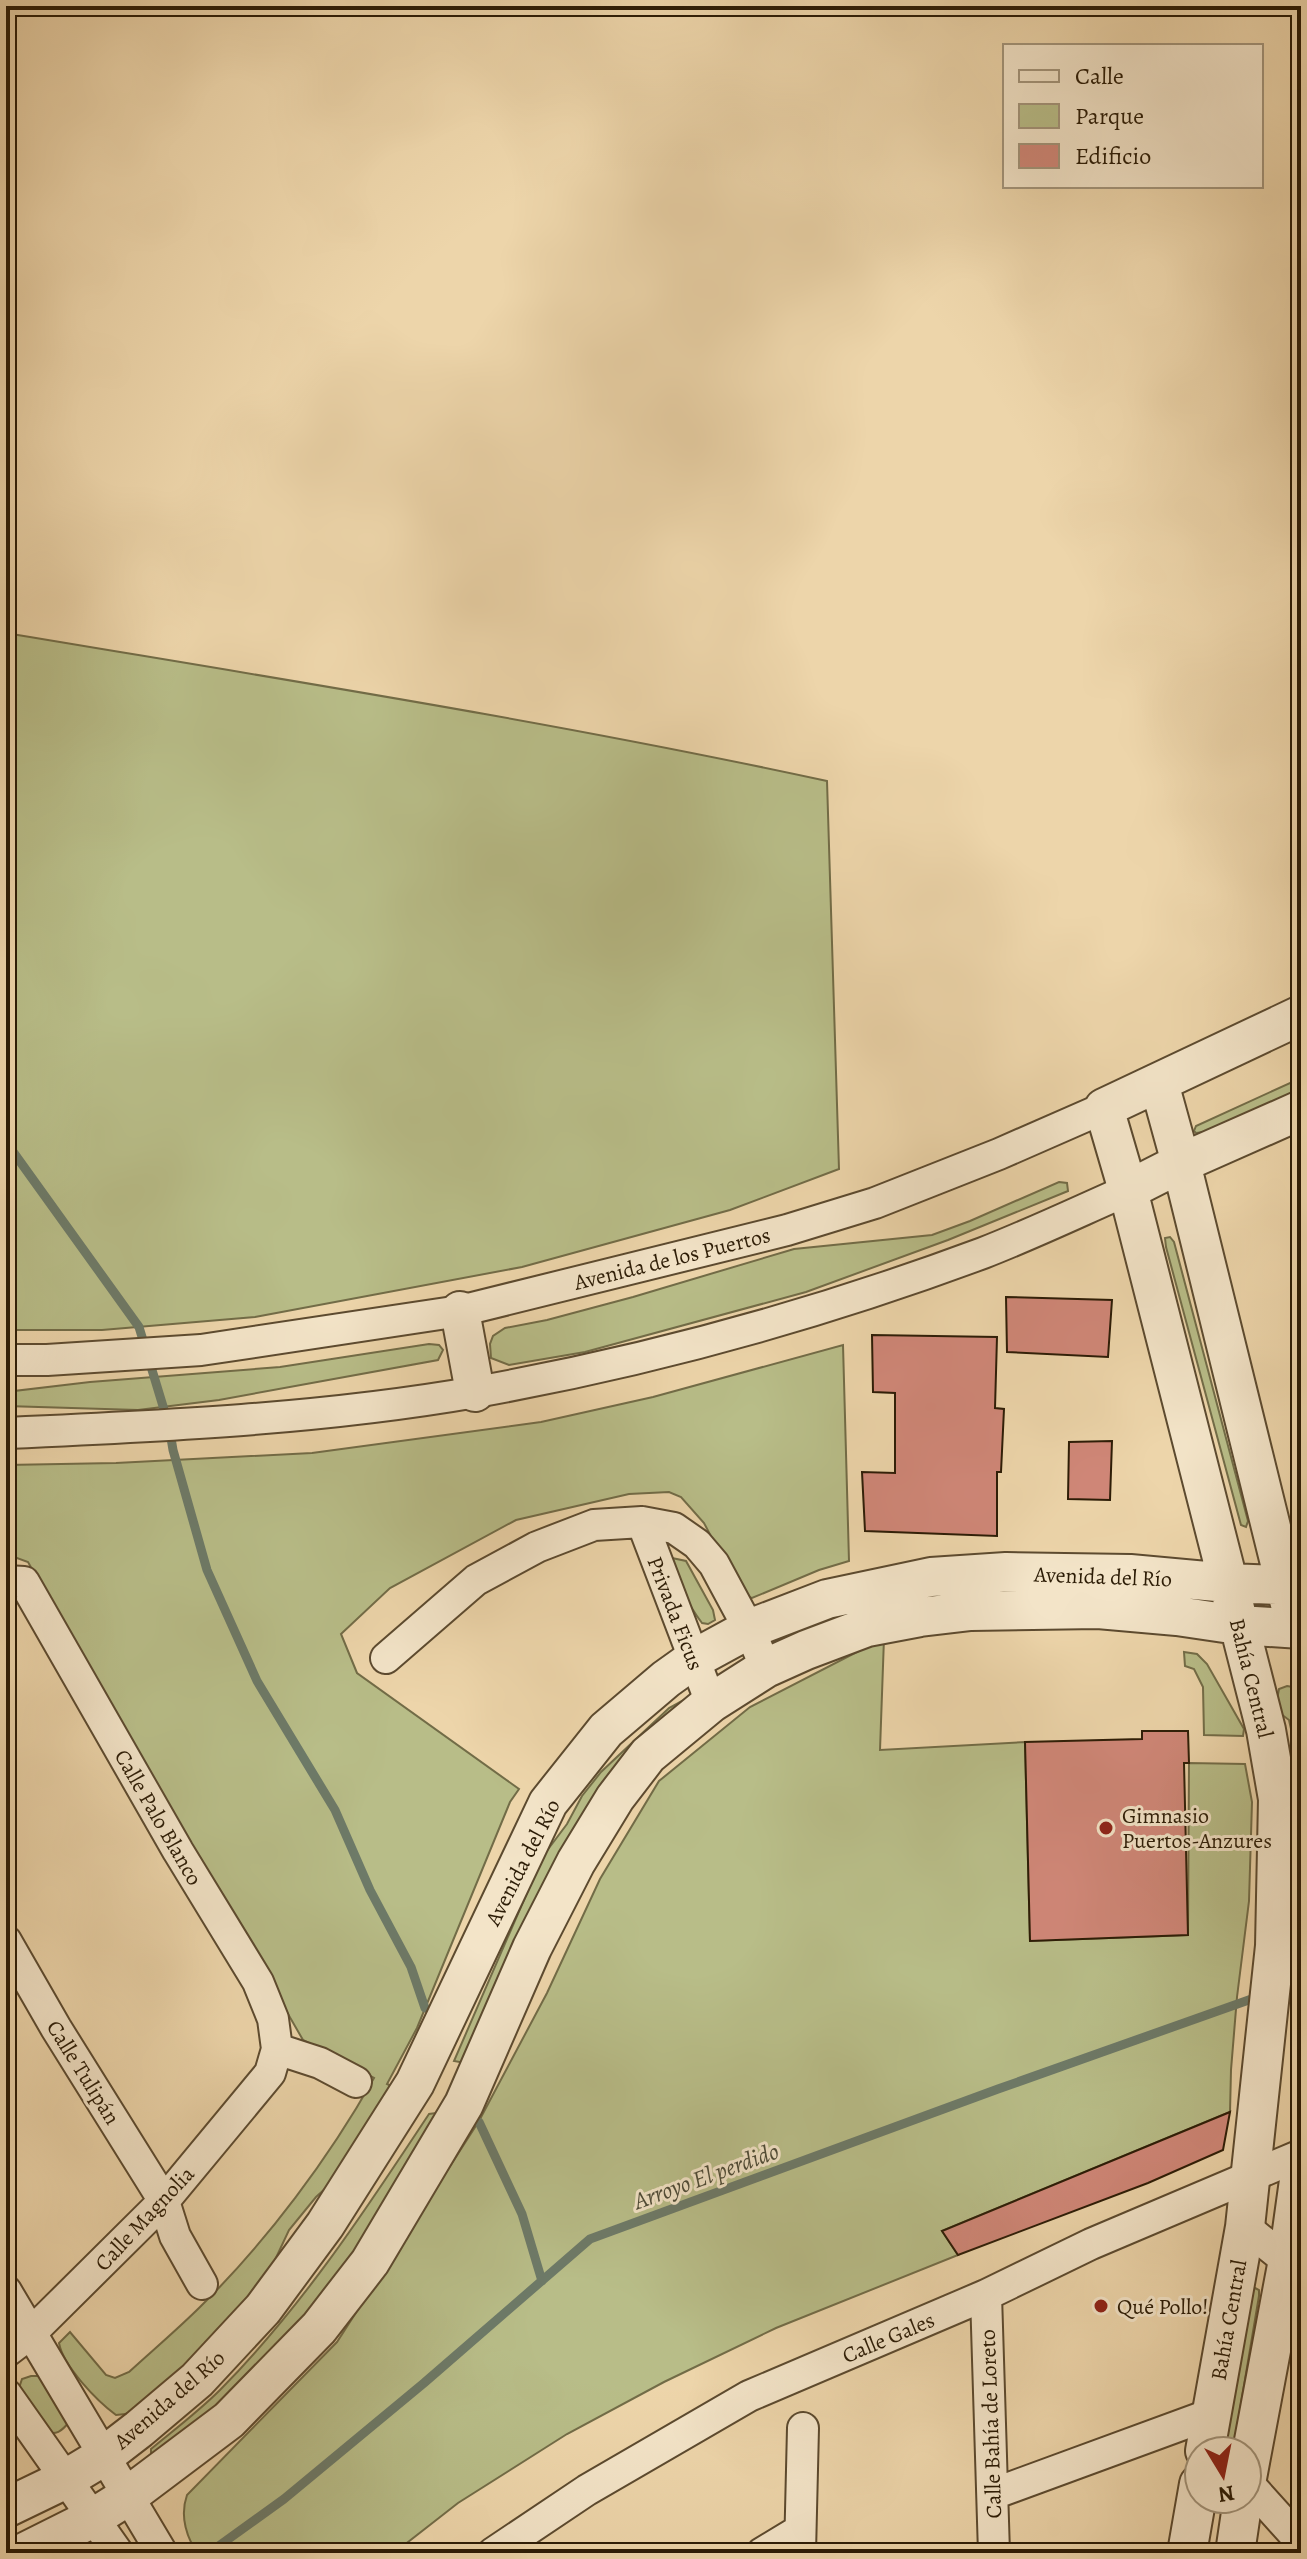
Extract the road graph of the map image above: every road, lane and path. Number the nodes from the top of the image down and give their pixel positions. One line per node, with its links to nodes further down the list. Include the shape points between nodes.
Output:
1 (1301, 1015): 2 (street, Avenida de los Puertos)
2 (1159, 1083): 3 (street, Avenida de los Puertos); 5 (street)
3 (1104, 1108): 6 (street, Bahía Central); 7 (street, Avenida de los Puertos, via 875,1203)
4 (1301, 1110): 5 (street)
5 (1181, 1163): 6 (street); 14 (street)
6 (1128, 1190): 9 (street, via 986,1252 829,1306 669,1351); 13 (street, Bahía Central)
7 (460, 1311): 8 (street, Avenida de los Puertos, via 201,1350); 9 (street)
8 (6, 1360)
9 (475, 1392): 10 (street, via 223,1423)
10 (6, 1433)
11 (642, 1522): 17 (street, Privada Ficus, via 674,1528 697,1544 714,1564); 20 (street, Privada Ficus, via 594,1525 537,1547 476,1580); 21 (street, Privada Ficus)
12 (6, 1581): 26 (street, Calle Palo Blanco, via 24,1582 258,1982 273,2019)
13 (1228, 1583): 14 (street, Avenida del Río); 15 (street, Avenida del Río, via 1130,1574 1006,1572 931,1577); 16 (street, Bahía Central)
14 (1294, 1586): 18 (street)
15 (827, 1599): 17 (street, Avenida del Río); 19 (street)
16 (1238, 1625): 18 (street, Avenida del Río); 19 (street, Avenida del Río, via 1098,1609 1029,1609 920,1617); 24 (street, Bahía Central, via 1278,1799)
17 (749, 1629): 21 (street, Avenida del Río); 22 (street, Privada Ficus)
18 (1299, 1636)
19 (837, 1638): 22 (street, Avenida del Río)
20 (386, 1658)
21 (694, 1659): 23 (street, Privada Ficus); 28 (street, Avenida del Río, via 606,1730 548,1803)
22 (766, 1668): 23 (street, Avenida del Río)
23 (711, 1703): 29 (street, Avenida del Río, via 648,1755 615,1798 532,1948)
24 (1284, 1931): 32 (street, Bahía Central, via 1263,2049)
25 (6, 1941): 33 (street, Calle Tulipán)
26 (274, 2061): 27 (street, via 320,2063); 33 (street, Calle Magnolia)
27 (356, 2082)
28 (415, 2083): 29 (street); 46 (street, Avenida del Río, via 325,2225 263,2309 197,2380)
29 (464, 2104): 49 (street, Avenida del Río, via 370,2262 319,2328 235,2415)
30 (1301, 2155): 32 (street, Calle Gales)
31 (1301, 2166): 35 (street)
32 (1251, 2176): 34 (street, Bahía Central); 38 (street, Calle Gales)
33 (164, 2201): 36 (street, Calle Tulipán, via 175,2236); 39 (street, Calle Magnolia)
34 (1245, 2227): 35 (street); 42 (street, Bahía Central)
35 (1294, 2266): 45 (street)
36 (202, 2284)
37 (6, 2291): 39 (street)
38 (986, 2295): 48 (street, Calle Bahía de Loreto); 59 (street, Calle Gales, via 749,2396 587,2490)
39 (31, 2333): 40 (street, Calle Magnolia); 46 (street)
40 (6, 2352)
41 (6, 2394): 47 (street)
42 (1211, 2414): 44 (street, Bahía Central); 48 (street)
43 (803, 2428): 56 (street)
44 (1208, 2435)
45 (1257, 2435)
46 (104, 2456): 47 (street, Avenida del Río); 49 (street)
47 (66, 2479): 51 (street, Avenida del Río); 54 (street)
48 (993, 2494): 61 (street, Calle Bahía de Loreto)
49 (128, 2496): 54 (street, Avenida del Río); 55 (street)
50 (1263, 2498): 57 (street)
51 (6, 2508)
52 (1194, 2515): 62 (street)
53 (1241, 2515): 63 (street)
54 (108, 2538): 58 (street, Avenida del Río)
55 (156, 2542)
56 (800, 2542): 60 (street)
57 (1301, 2542)
58 (23, 2553)
59 (493, 2553)
60 (762, 2553)
61 (994, 2553)
62 (1187, 2553)
63 (1235, 2553)

